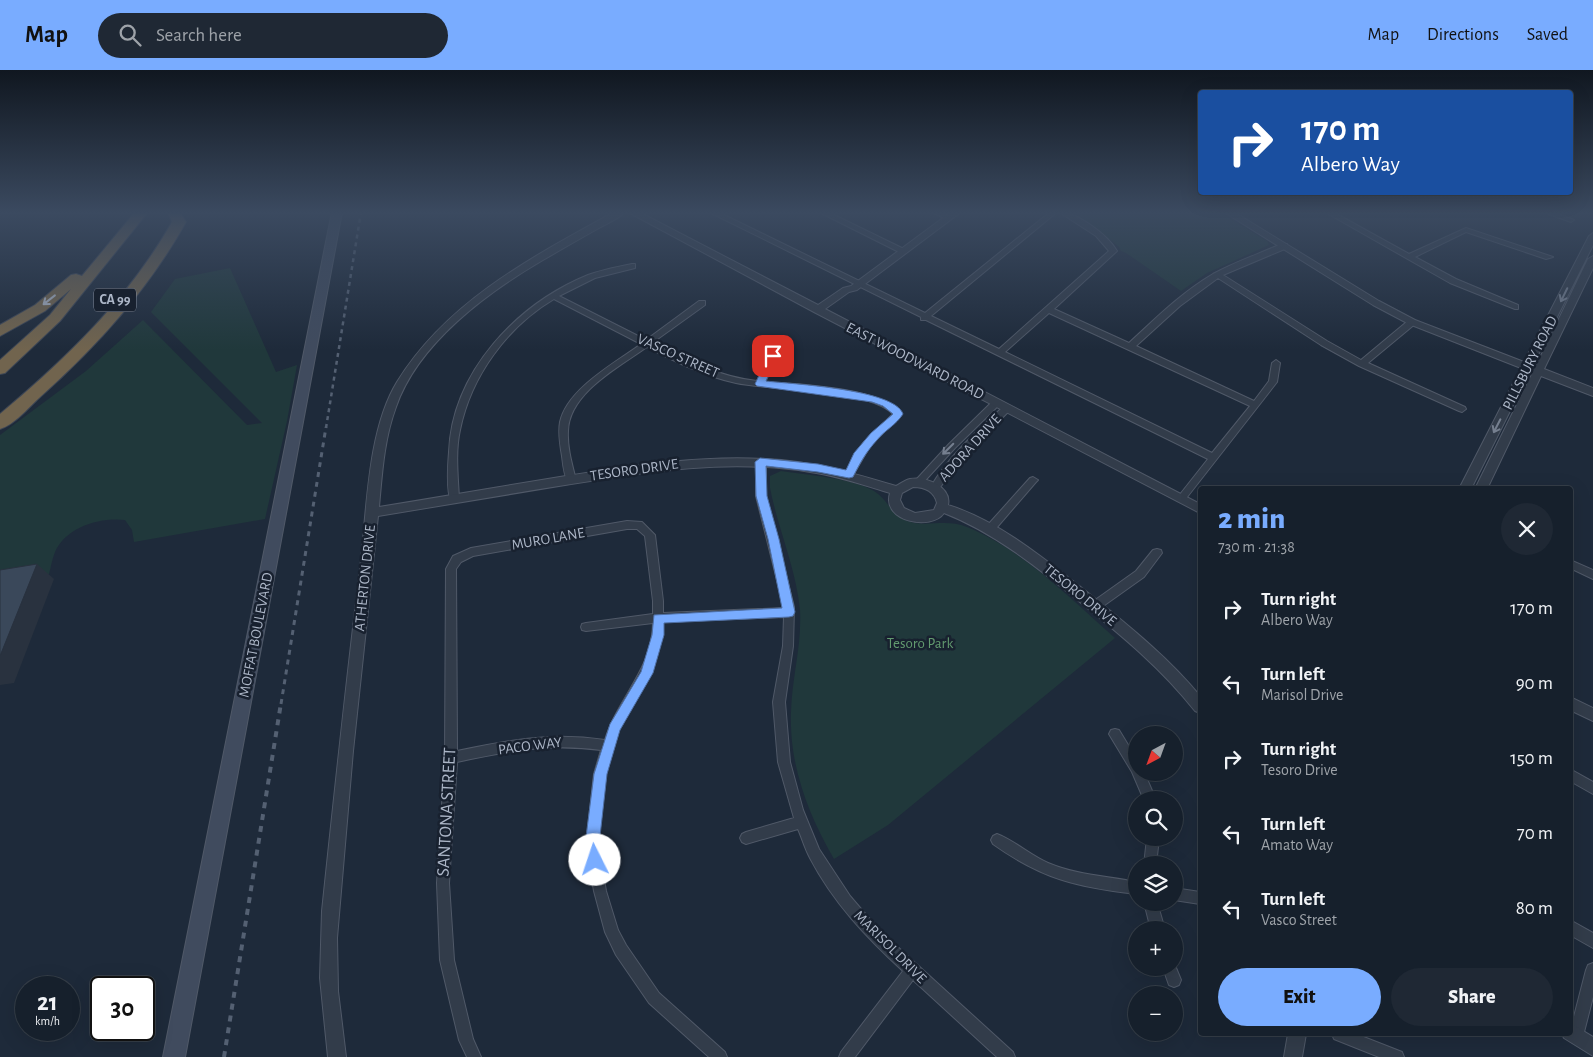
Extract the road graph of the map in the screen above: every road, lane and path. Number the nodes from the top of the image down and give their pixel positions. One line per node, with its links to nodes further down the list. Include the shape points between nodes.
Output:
1 (95, 258): 27 (highway, one-way to 27, via 40,308)
2 (104, 258): 34 (highway, CA 99, via 55,318)
3 (148, 258): 40 (highway, CA 99, via 112,304 40,375)
4 (158, 258): 43 (highway, via 142,281 70,361)
5 (328, 258): 91 (main road, MOFFAT BOULEVARD)
6 (540, 258): 58 (street, ATHERTON DRIVE, via 484,292 458,314 437,335 401,384 381,437)
7 (719, 258): 24 (street, EAST WOODWARD ROAD)
8 (800, 258): 19 (street)
9 (895, 258): 19 (street)
10 (998, 258): 25 (street)
11 (1105, 258): 23 (street)
12 (1257, 258): 18 (street)
13 (1303, 258): 26 (street)
14 (1410, 258): 22 (street)
15 (1583, 258): 35 (street, PILLSBURY ROAD, one-way to 35)
16 (1593, 260): 35 (street, PILLSBURY ROAD)
17 (632, 266): 20 (street, via 592,276)
18 (1219, 275): 30 (street, via 1156,322); 33 (street, via 1324,344)
19 (856, 287): 24 (street, via 854,293); 25 (street)
20 (554, 296): 29 (street, VASCO STREET); 54 (street, via 508,333 472,382 455,431)
21 (702, 303): 29 (street)
22 (1515, 307)
23 (1048, 309): 30 (street); 31 (street)
24 (821, 312): 38 (street, EAST WOODWARD ROAD)
25 (924, 318): 31 (street)
26 (1412, 322): 33 (street); 35 (street)
27 (0, 331)
28 (780, 342): 36 (street)
29 (647, 343): 36 (street, VASCO STREET, via 710,373); 47 (street, via 584,389 568,410 563,422 563,435)
30 (1130, 347): 39 (street)
31 (1000, 353): 44 (street)
32 (1276, 363): 39 (street, via 1273,382)
33 (1362, 364): 42 (street)
34 (0, 369)
35 (1533, 369): 37 (street); 50 (street, PILLSBURY ROAD, one-way to 50); 51 (street, PILLSBURY ROAD)
36 (760, 384): 46 (street, VASCO STREET, via 874,399 897,411 892,421 874,435 857,456)
37 (1593, 392)
38 (996, 403): 41 (street, EAST WOODWARD ROAD); 49 (street, ADORA DRIVE, one-way to 49)
39 (1256, 404): 44 (street)
40 (0, 408)
41 (1006, 408): 52 (street, ADORA DRIVE, via 940,478); 55 (street, EAST WOODWARD ROAD)
42 (1462, 410)
43 (0, 423)
44 (1214, 458): 55 (street)
45 (760, 462): 46 (street, TESORO DRIVE); 47 (street, TESORO DRIVE, via 675,464); 65 (street, MARISOL DRIVE, via 761,496)
46 (849, 475): 53 (street, TESORO DRIVE)
47 (571, 480): 54 (street, TESORO DRIVE)
48 (1033, 480): 59 (street)
49 (918, 482): 52 (street); 53 (street, via 906,484)
50 (1467, 486)
51 (1482, 486)
52 (935, 488): 56 (street, via 942,498)
53 (897, 491): 56 (street, via 894,502 908,517 924,519)
54 (454, 499): 58 (street, TESORO DRIVE)
55 (1181, 499): 57 (street, EAST WOODWARD ROAD)
56 (942, 508): 59 (street, TESORO DRIVE)
57 (1198, 508)
58 (371, 514): 92 (street, ATHERTON DRIVE, via 340,799 328,952 330,1012)
59 (989, 530): 64 (street, TESORO DRIVE, via 1021,548)
60 (1157, 553): 64 (street, via 1140,574)
61 (453, 564): 66 (street, MURO LANE, via 462,555 484,550 639,525 650,535); 74 (street, SANTONA STREET)
62 (1573, 565): 63 (street)
63 (1593, 575)
64 (1096, 606): 68 (street, TESORO DRIVE)
65 (789, 612): 66 (street); 77 (street, MARISOL DRIVE, via 788,646 779,702 784,762)
66 (658, 618): 67 (street); 72 (street, via 658,635 646,673 614,728)
67 (586, 627)
68 (1195, 692)
69 (1573, 705): 70 (street)
70 (1593, 715)
71 (1115, 734): 73 (street)
72 (609, 746): 74 (street, PACO WAY, via 550,741); 94 (street, via 600,774 592,845 600,892 612,932 654,998)
73 (1128, 755)
74 (451, 758): 93 (street, SANTONA STREET, via 442,883 447,960 466,1040)
75 (1573, 777): 76 (street)
76 (1593, 788)
77 (802, 822): 78 (street); 85 (street, MARISOL DRIVE, via 814,853 845,901 874,935)
78 (746, 838)
79 (997, 840): 80 (street, via 1014,852 1067,877)
80 (1128, 887)
81 (1183, 895): 82 (street)
82 (1198, 898)
83 (1573, 929): 84 (street)
84 (1593, 941)
85 (912, 970): 95 (street); 96 (street, MARISOL DRIVE)
86 (1593, 970): 87 (street)
87 (1573, 1034): 90 (street)
88 (1297, 1036): 97 (street)
89 (1344, 1036): 98 (street)
90 (1593, 1047)
91 (174, 1057)
92 (338, 1057)
93 (474, 1057)
94 (720, 1057)
95 (846, 1057)
96 (1008, 1057)
97 (1293, 1057)
98 (1398, 1057)

